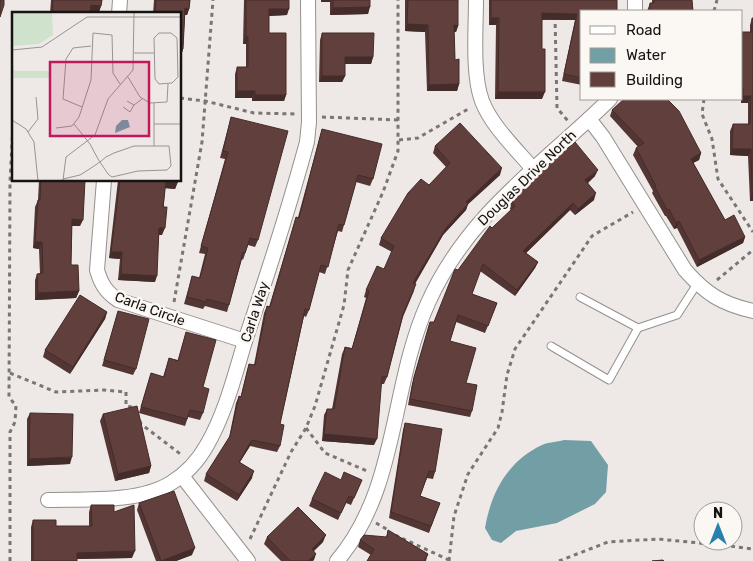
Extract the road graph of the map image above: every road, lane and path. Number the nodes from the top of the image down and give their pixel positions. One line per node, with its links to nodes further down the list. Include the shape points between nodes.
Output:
1 (213, 0): 9 (path)
2 (308, 0): 11 (street, Carla Way)
3 (398, 0): 13 (path)
4 (476, 0): 10 (street, via 477,75)
5 (555, 10): 14 (path, via 558,108)
6 (181, 98): 9 (path)
7 (609, 100): 12 (street)
8 (704, 100): 20 (path, via 702,114 712,139 718,179)
9 (205, 101): 11 (path, via 254,113 288,112); 25 (path, via 202,142)
10 (482, 102): 15 (path, via 418,138); 17 (street, via 490,117)
11 (308, 116): 13 (path); 27 (street, Carla Way, via 307,142 298,176)
12 (589, 119): 14 (street, Douglas Drive North); 19 (street, Douglas Drive North)
13 (399, 120): 15 (path)
14 (576, 130): 17 (street, Douglas Drive North)
15 (399, 140): 30 (path, via 383,192 348,270 344,305)
16 (12, 144): 29 (path)
17 (532, 169): 33 (street, Douglas Drive North, via 480,220 453,258 427,304 409,356)
18 (104, 181): 25 (street, Carla Circle, via 96,256 100,281 118,300)
19 (645, 205): 22 (street, Douglas Drive North, via 685,270); 38 (path, via 592,236 515,349 498,428 468,474 454,516)
20 (753, 232)
21 (753, 250): 22 (path)
22 (701, 287): 24 (street, Douglas Drive North, via 733,306); 26 (lane, via 677,315)
23 (580, 297): 26 (lane)
24 (753, 311)
25 (171, 318): 27 (street, Carla Circle)
26 (638, 328): 28 (lane, via 609,380)
27 (245, 341): 31 (street, Carla Way, via 220,419)
28 (551, 346)
29 (10, 374): 31 (path, via 56,392 126,392 126,406 136,408 141,424); 39 (path, via 9,397 16,406 15,422 10,432)
30 (306, 428): 33 (path, via 325,453); 37 (path, via 291,452)
31 (194, 464): 32 (street, Carla Way)
32 (182, 476): 34 (street, Carla Way, via 143,494); 37 (street)
33 (382, 477): 35 (street, Douglas Drive North)
34 (48, 500)
35 (366, 517): 38 (path); 40 (street, Douglas Drive North)
36 (753, 549): 41 (path, via 658,539 608,542)
37 (246, 557)
38 (449, 560)
39 (10, 561)
40 (337, 561)
41 (559, 561)

